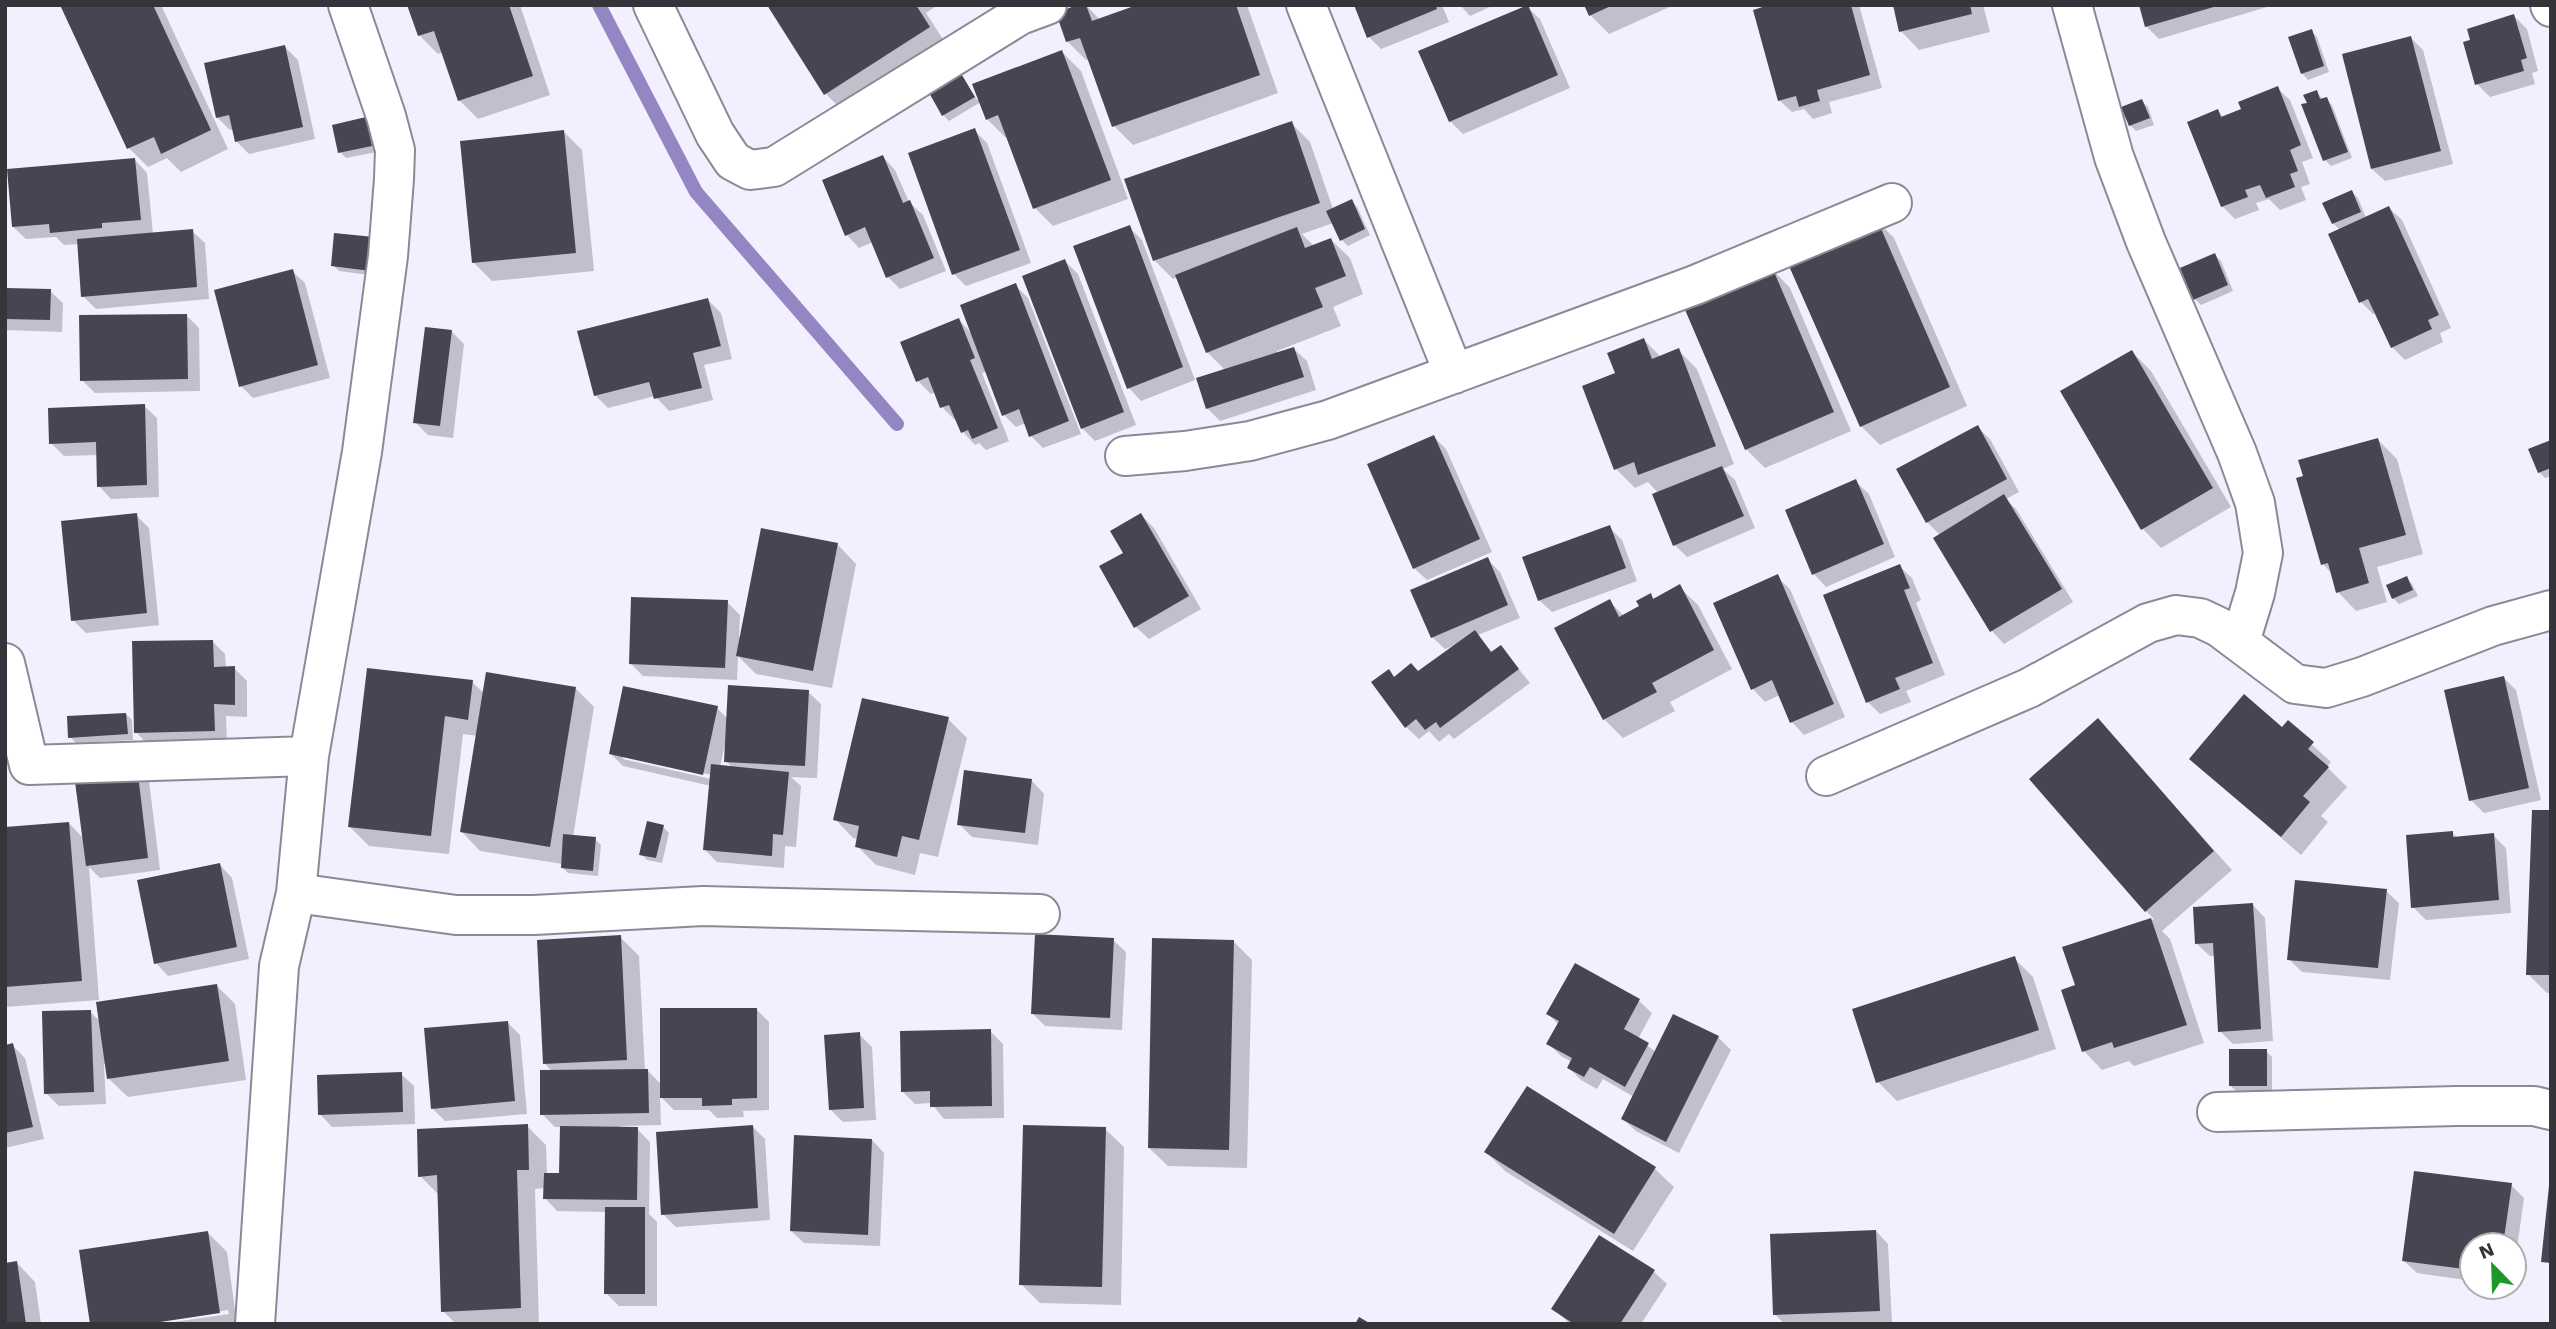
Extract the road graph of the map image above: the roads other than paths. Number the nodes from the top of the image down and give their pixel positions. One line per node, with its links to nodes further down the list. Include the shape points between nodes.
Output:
1 (348, 5): 12 (street, via 389,127 394,179 362,452)
2 (653, 5): 5 (street, via 716,134 733,161 750,170 774,167)
3 (1306, 5): 7 (street)
4 (2072, 5): 10 (street, via 2114,157 2255,503 2263,553)
5 (1026, 9)
6 (1892, 203): 7 (street, via 1695,285)
7 (1454, 374): 8 (street, via 1328,420 1250,441)
8 (1125, 456)
9 (2551, 610): 10 (street, via 2493,626 2326,688 2295,684)
10 (2240, 642): 14 (street, via 2200,618 2176,615 2148,623 2029,688)
11 (5, 663): 13 (street)
12 (309, 756): 13 (street); 15 (street)
13 (17, 768)
14 (1826, 776)
15 (296, 893): 16 (street, via 456,915 703,906); 19 (street, via 279,966)
16 (1040, 914)
17 (2551, 1110): 18 (street, via 2458,1106)
18 (2217, 1112)
19 (255, 1324)

